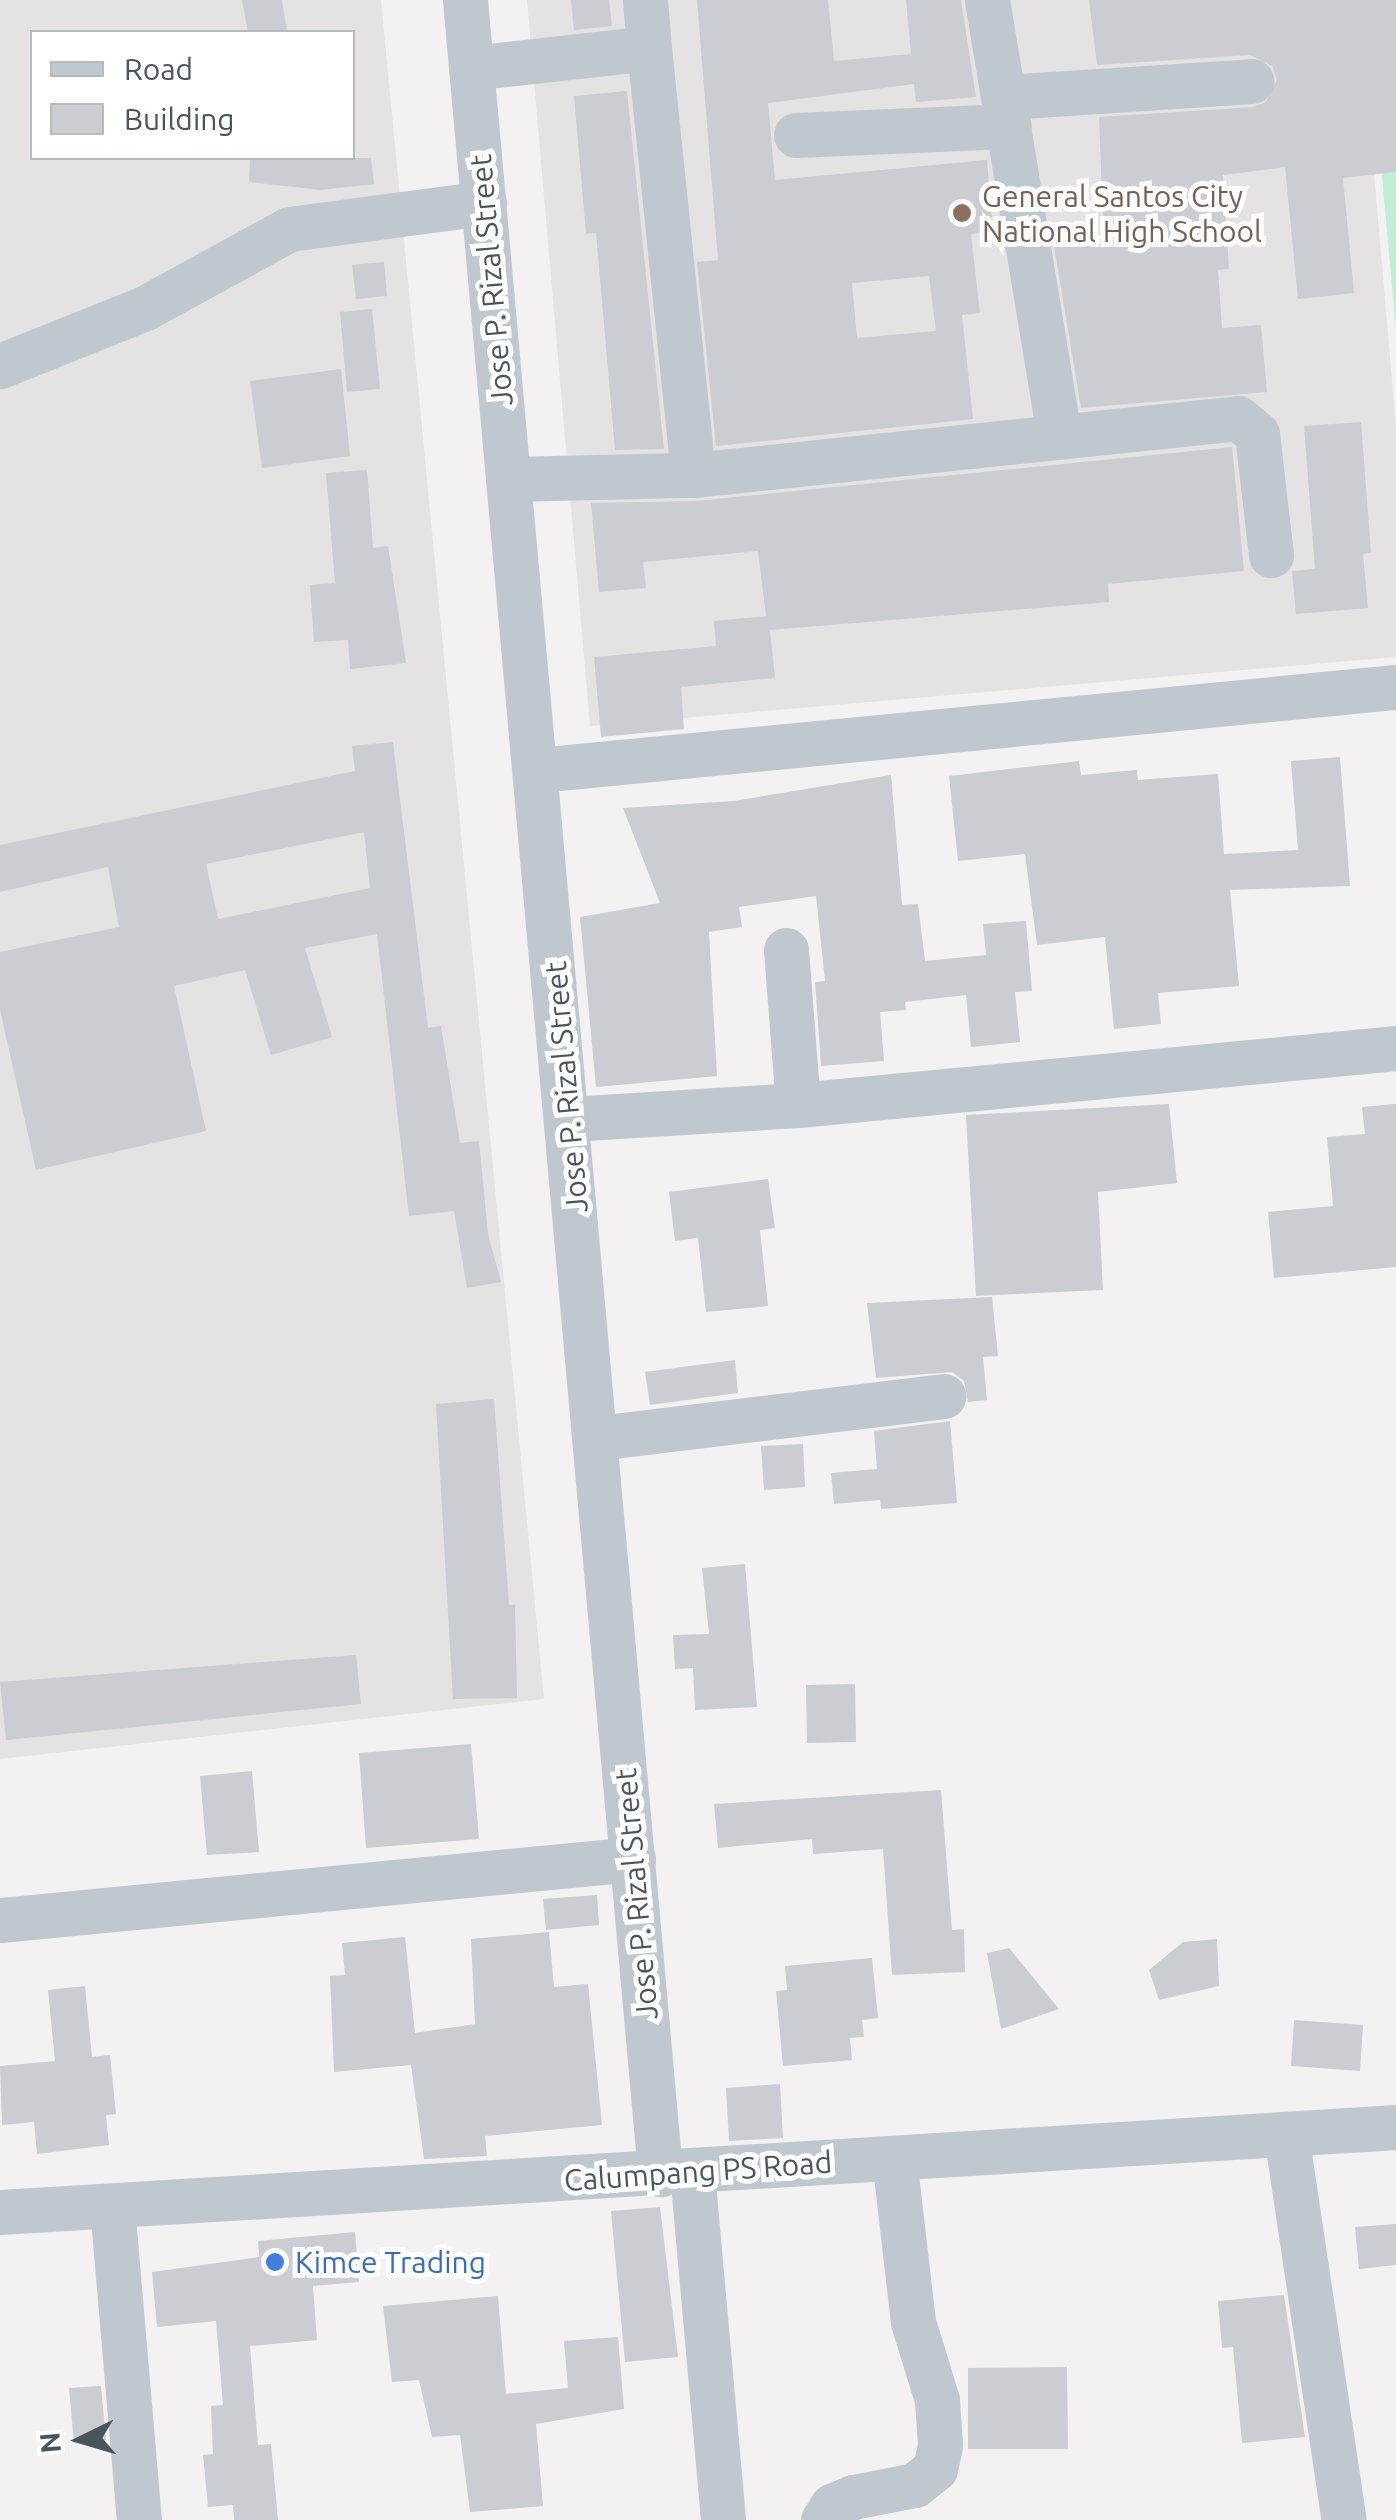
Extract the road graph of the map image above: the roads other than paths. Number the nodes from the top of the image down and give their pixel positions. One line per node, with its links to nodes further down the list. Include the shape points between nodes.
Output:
1 (465, 0): 5 (street, Jose P. Rizal Street)
2 (645, 0): 4 (street)
3 (988, 0): 7 (street)
4 (649, 48): 5 (street); 12 (street)
5 (471, 68): 9 (street, Jose P. Rizal Street)
6 (1250, 81): 7 (street)
7 (1007, 111): 8 (street); 11 (street)
8 (796, 134)
9 (484, 203): 10 (street, via 289,230 144,308); 13 (street, Jose P. Rizal Street)
10 (0, 366)
11 (1058, 435): 12 (street); 14 (street, via 1248,422 1260,452)
12 (694, 475): 13 (street)
13 (510, 479): 16 (street, Jose P. Rizal Street)
14 (1271, 555)
15 (1396, 687): 16 (street)
16 (538, 770): 20 (street, Jose P. Rizal Street)
17 (786, 950): 19 (street)
18 (1396, 1048): 19 (street)
19 (798, 1105): 20 (street)
20 (568, 1118): 22 (street, Jose P. Rizal Street)
21 (943, 1396): 22 (street)
22 (596, 1438): 23 (street, Jose P. Rizal Street)
23 (633, 1859): 24 (street); 28 (street, Jose P. Rizal Street)
24 (0, 1920)
25 (1396, 2127): 26 (street, Calumpang PS Road)
26 (1286, 2134): 27 (street, Calumpang PS Road); 34 (street)
27 (894, 2159): 28 (street, Calumpang PS Road); 33 (street, via 908,2288 938,2400 940,2445 935,2470 916,2485 852,2497 832,2506)
28 (676, 2173): 29 (street, Calumpang PS Road); 32 (street, Jose P. Rizal Street)
29 (112, 2206): 30 (street, Calumpang PS Road); 31 (street)
30 (0, 2212)
31 (139, 2520)
32 (724, 2520)
33 (822, 2520)
34 (1344, 2520)

